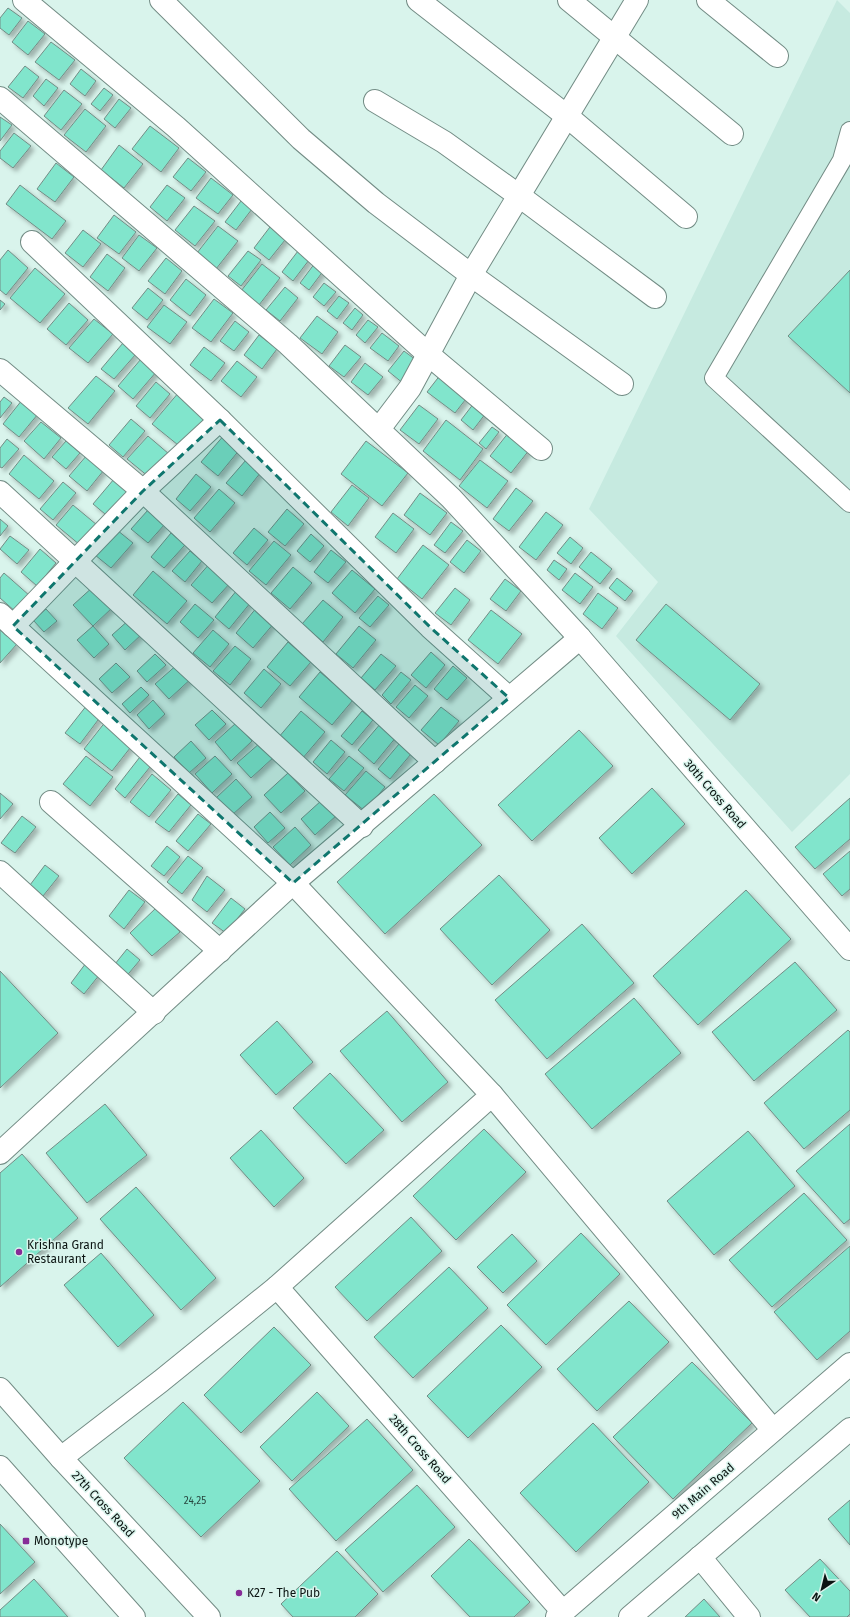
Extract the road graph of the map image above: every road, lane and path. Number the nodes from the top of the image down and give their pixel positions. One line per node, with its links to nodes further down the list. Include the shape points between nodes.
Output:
1 (24, 0): 20 (street, via 176,127)
2 (161, 0): 18 (street, via 302,139 376,203)
3 (418, 0): 11 (street)
4 (569, 0): 7 (street)
5 (637, 0): 7 (street)
6 (708, 0): 8 (street)
7 (614, 38): 11 (street); 13 (street)
8 (777, 56)
9 (0, 98): 24 (street, 30th Cross Road, via 288,344)
10 (375, 101): 15 (street, via 444,142)
11 (568, 117): 15 (street); 16 (street)
12 (850, 131): 14 (lane)
13 (732, 134)
14 (846, 164): 28 (lane, via 714,378)
15 (518, 195): 18 (street); 19 (street)
16 (686, 217)
17 (32, 242): 23 (street)
18 (472, 275): 20 (street); 22 (street)
19 (655, 297)
20 (429, 356): 24 (street, via 410,388); 25 (street)
21 (0, 370): 26 (street)
22 (622, 384)
23 (220, 420): 26 (street); 32 (street, via 430,627)
24 (379, 429): 31 (street, 30th Cross Road, via 451,498)
25 (541, 449)
26 (143, 491): 29 (street); 33 (street)
27 (0, 492): 29 (street)
28 (850, 503)
29 (76, 561): 30 (street); 35 (street)
30 (6, 620): 37 (street)
31 (580, 638): 32 (street); 38 (street, 30th Cross Road)
32 (509, 698): 33 (street)
33 (435, 762): 35 (street)
34 (51, 802): 39 (street)
35 (362, 826): 37 (street)
36 (0, 872): 40 (street)
37 (293, 883): 39 (street); 41 (street)
38 (850, 949)
39 (220, 951): 40 (street)
40 (154, 1013): 42 (street)
41 (492, 1095): 43 (street); 47 (street)
42 (0, 1153)
43 (277, 1287): 48 (street); 51 (street, 28th Cross Road)
44 (850, 1364): 47 (street, 9th Main Road)
45 (0, 1389): 48 (street, 27th Cross Road)
46 (850, 1429): 50 (street)
47 (773, 1430): 51 (street, 9th Main Road)
48 (61, 1458): 53 (street, 27th Cross Road)
49 (0, 1467): 52 (street)
50 (700, 1558): 54 (street); 55 (street)
51 (560, 1614)
52 (134, 1617)
53 (209, 1617)
54 (630, 1617)
55 (749, 1617)

